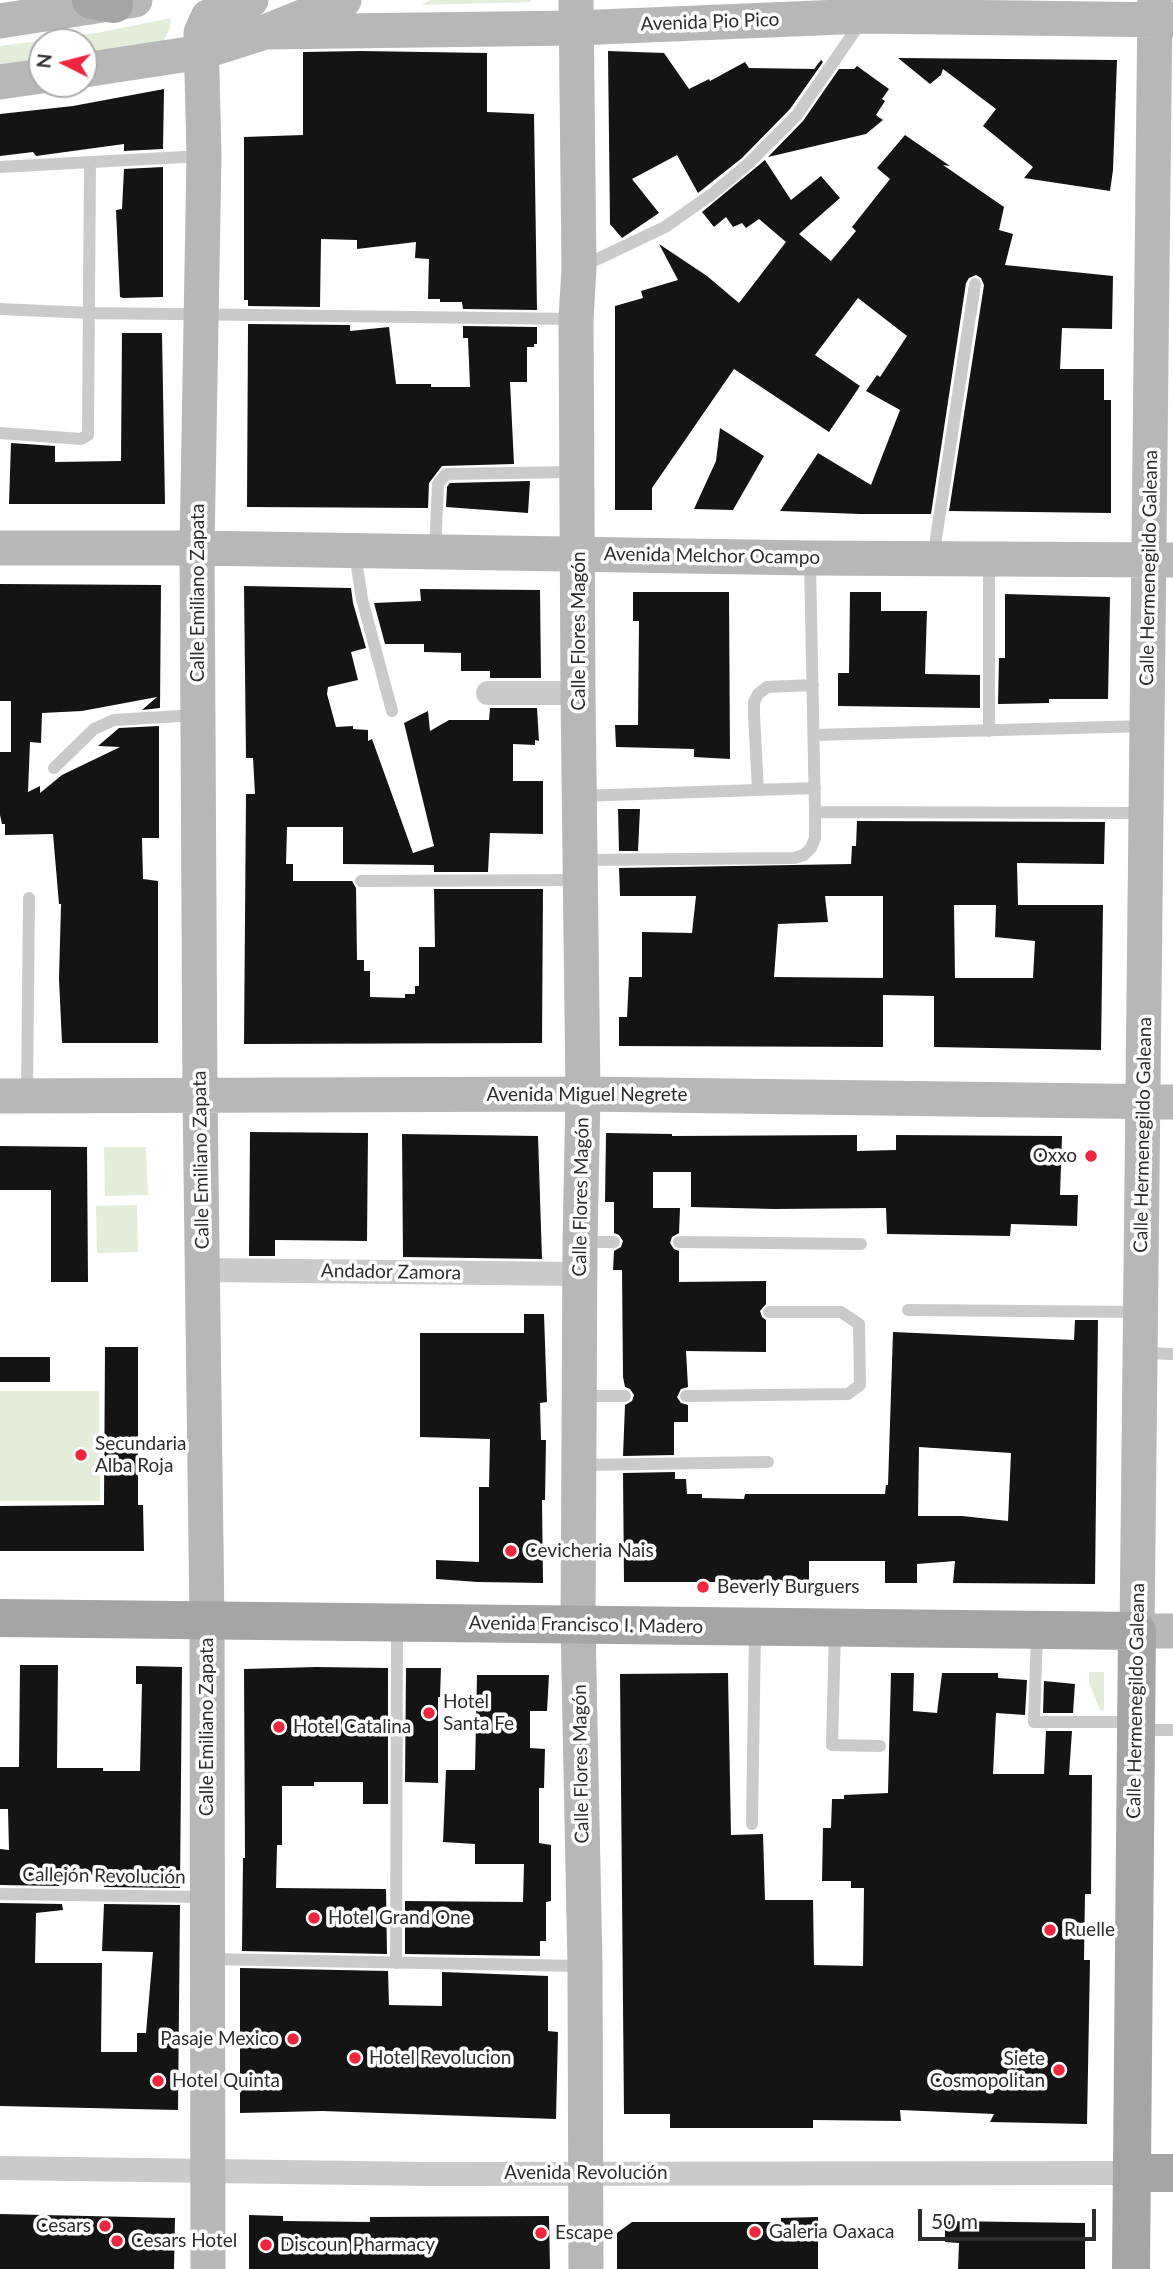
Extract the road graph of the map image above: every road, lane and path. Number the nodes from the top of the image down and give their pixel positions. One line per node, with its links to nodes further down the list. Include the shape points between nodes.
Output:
1 (251, 0): 9 (street, Calle Emiliano Zapata, via 208,17 201,33)
2 (344, 0): 8 (street)
3 (113, 1): 7 (street)
4 (1161, 13): 6 (street, Avenida Pio Pico); 17 (street, Calle Hermenegildo Galeana)
5 (576, 14): 6 (street, Avenida Pio Pico); 8 (street, Avenida Pio Pico); 16 (street, Calle Flores Magón)
6 (865, 16): 16 (lane, via 797,115 748,164 664,227)
7 (0, 21)
8 (265, 32): 9 (street)
9 (202, 52): 10 (street); 13 (street, Calle Emiliano Zapata)
10 (98, 68)
11 (28, 78): 12 (street)
12 (0, 82)
13 (204, 156): 14 (lane); 21 (street, Calle Emiliano Zapata)
14 (90, 162): 15 (lane); 20 (lane)
15 (0, 167)
16 (579, 268): 22 (street, Calle Flores Magón)
17 (1163, 283): 33 (street, Calle Hermenegildo Galeana)
18 (975, 284): 31 (lane)
19 (0, 309): 20 (lane)
20 (91, 313): 21 (lane); 23 (lane, via 86,438)
21 (201, 315): 22 (lane); 26 (street, Calle Emiliano Zapata)
22 (576, 319): 24 (street, Calle Flores Magón)
23 (0, 433)
24 (578, 472): 28 (lane, via 446,474 438,484); 29 (street, Calle Flores Magón)
25 (0, 548): 26 (street, Avenida Melchor Ocampo)
26 (197, 548): 27 (street, Avenida Melchor Ocampo); 38 (street, Calle Emiliano Zapata)
27 (355, 550): 28 (street, Avenida Melchor Ocampo); 37 (lane, via 362,599)
28 (435, 552): 29 (street, Avenida Melchor Ocampo)
29 (579, 554): 30 (street, Avenida Melchor Ocampo); 36 (street, Calle Flores Magón)
30 (810, 558): 31 (street, Avenida Melchor Ocampo); 34 (lane)
31 (933, 558): 32 (street, Avenida Melchor Ocampo)
32 (989, 559): 33 (street, Avenida Melchor Ocampo); 40 (lane)
33 (1161, 560): 39 (street, Calle Hermenegildo Galeana, via 1154,685)
34 (813, 685): 41 (lane); 44 (lane, via 767,687 758,694 754,715)
35 (488, 693): 36 (street)
36 (578, 693): 45 (street, Calle Flores Magón)
37 (392, 711)
38 (198, 715): 42 (lane, via 114,720 94,729); 53 (street, Calle Emiliano Zapata)
39 (1147, 726): 40 (lane); 47 (street, Calle Hermenegildo Galeana)
40 (989, 731): 41 (lane)
41 (814, 735): 43 (lane)
42 (54, 768)
43 (815, 788): 44 (lane); 46 (lane)
44 (758, 790): 45 (lane)
45 (580, 796): 48 (street, Calle Flores Magón)
46 (815, 812): 47 (lane); 48 (lane, via 815,838 804,856)
47 (1146, 813): 54 (street, Calle Hermenegildo Galeana)
48 (580, 870): 49 (lane); 51 (street, Calle Flores Magón)
49 (361, 881)
50 (29, 898): 52 (lane)
51 (583, 1094): 53 (street, Avenida Miguel Negrete); 54 (street, Avenida Miguel Negrete); 58 (street, Calle Flores Magón)
52 (13, 1096): 53 (street, Avenida Miguel Negrete)
53 (200, 1097): 59 (street, Calle Emiliano Zapata)
54 (1158, 1102): 62 (street, Calle Hermenegildo Galeana)
55 (614, 1242): 58 (lane)
56 (679, 1242): 57 (lane)
57 (861, 1244)
58 (580, 1258): 59 (street, Andador Zamora); 65 (street, Calle Flores Magón)
59 (202, 1270): 70 (street, Calle Emiliano Zapata)
60 (908, 1310): 62 (lane)
61 (769, 1312): 66 (lane, via 841,1312 859,1324 860,1385 848,1394)
62 (1140, 1312): 63 (street, Calle Hermenegildo Galeana)
63 (1157, 1354): 76 (street, Calle Hermenegildo Galeana)
64 (625, 1395): 65 (lane)
65 (579, 1396): 68 (street, Calle Flores Magón)
66 (686, 1396)
67 (768, 1462): 68 (lane)
68 (579, 1465): 72 (street, Calle Flores Magón)
69 (0, 1618): 70 (main road, Avenida Francisco I. Madero)
70 (207, 1620): 71 (main road, Avenida Francisco I. Madero); 82 (street, Calle Emiliano Zapata)
71 (397, 1622): 72 (main road, Avenida Francisco I. Madero); 84 (lane)
72 (578, 1625): 73 (main road, Avenida Francisco I. Madero); 85 (street, Calle Flores Magón)
73 (755, 1627): 74 (main road, Avenida Francisco I. Madero); 80 (lane)
74 (835, 1627): 75 (main road, Avenida Francisco I. Madero); 79 (lane, via 832,1745)
75 (1037, 1629): 76 (main road, Avenida Francisco I. Madero); 77 (lane, via 1034,1722)
76 (1155, 1631): 77 (main road, Calle Hermenegildo Galeana)
77 (1136, 1726): 78 (lane); 89 (main road, Calle Hermenegildo Galeana)
78 (1173, 1730)
79 (880, 1745)
80 (752, 1824)
81 (0, 1894): 82 (lane, Callejón Revolución)
82 (208, 1897): 83 (street, Calle Emiliano Zapata)
83 (208, 1959): 84 (lane); 87 (street, Calle Emiliano Zapata)
84 (396, 1963): 85 (lane)
85 (584, 1966): 88 (street, Calle Flores Magón)
86 (0, 2168): 87 (street, Avenida Revolución)
87 (209, 2169): 88 (street, Avenida Revolución); 91 (street, Calle Emiliano Zapata)
88 (584, 2172): 89 (street, Avenida Revolución); 92 (street, Calle Flores Magón)
89 (1132, 2174): 90 (main road, Avenida Revolución); 93 (main road, Calle Hermenegildo Galeana)
90 (1173, 2174)
91 (208, 2269)
92 (586, 2269)
93 (1131, 2269)

